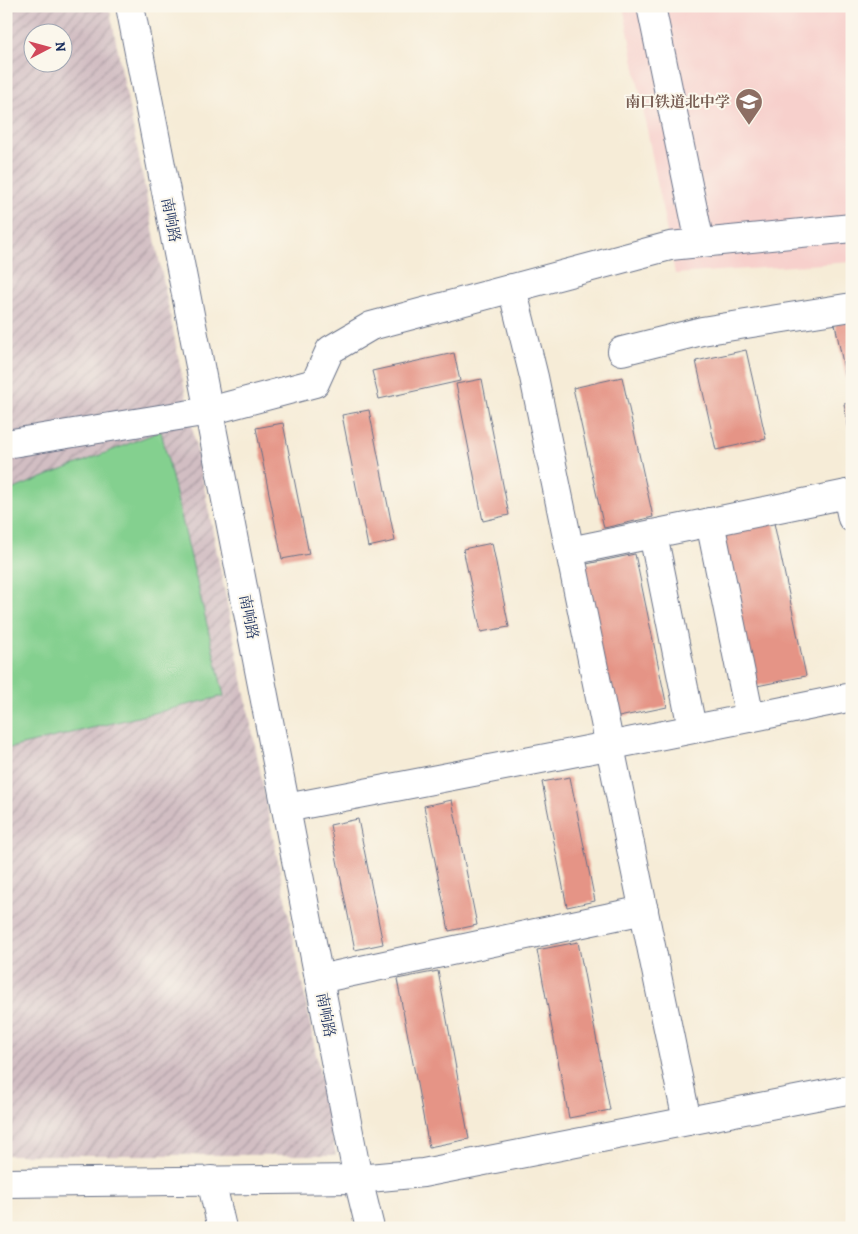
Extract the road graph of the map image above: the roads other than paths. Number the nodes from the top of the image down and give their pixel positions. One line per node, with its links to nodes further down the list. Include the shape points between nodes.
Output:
1 (130, 6): 8 (street, 南响路)
2 (651, 6): 4 (street)
3 (852, 228): 4 (street)
4 (700, 243): 5 (street, via 670,246)
5 (512, 288): 8 (street, via 371,326 330,350 315,383); 13 (street)
6 (852, 307): 7 (street, via 702,331)
7 (622, 350)
8 (208, 411): 9 (street); 18 (street, 南响路)
9 (6, 444)
10 (850, 502): 11 (street)
11 (710, 522): 12 (street); 15 (street)
12 (653, 534): 13 (street); 16 (street)
13 (570, 551): 17 (street)
14 (852, 697): 15 (street)
15 (750, 718): 16 (street)
16 (692, 728): 17 (street)
17 (610, 747): 18 (street); 19 (street)
18 (286, 808): 20 (street, 南响路)
19 (644, 910): 20 (street); 22 (street)
20 (319, 979): 23 (street, 南响路)
21 (852, 1089): 22 (street)
22 (687, 1121): 23 (street, via 423,1173)
23 (358, 1178): 24 (street); 27 (street, 南响路)
24 (211, 1180): 25 (street); 26 (street)
25 (6, 1183)
26 (222, 1228)
27 (370, 1228)

